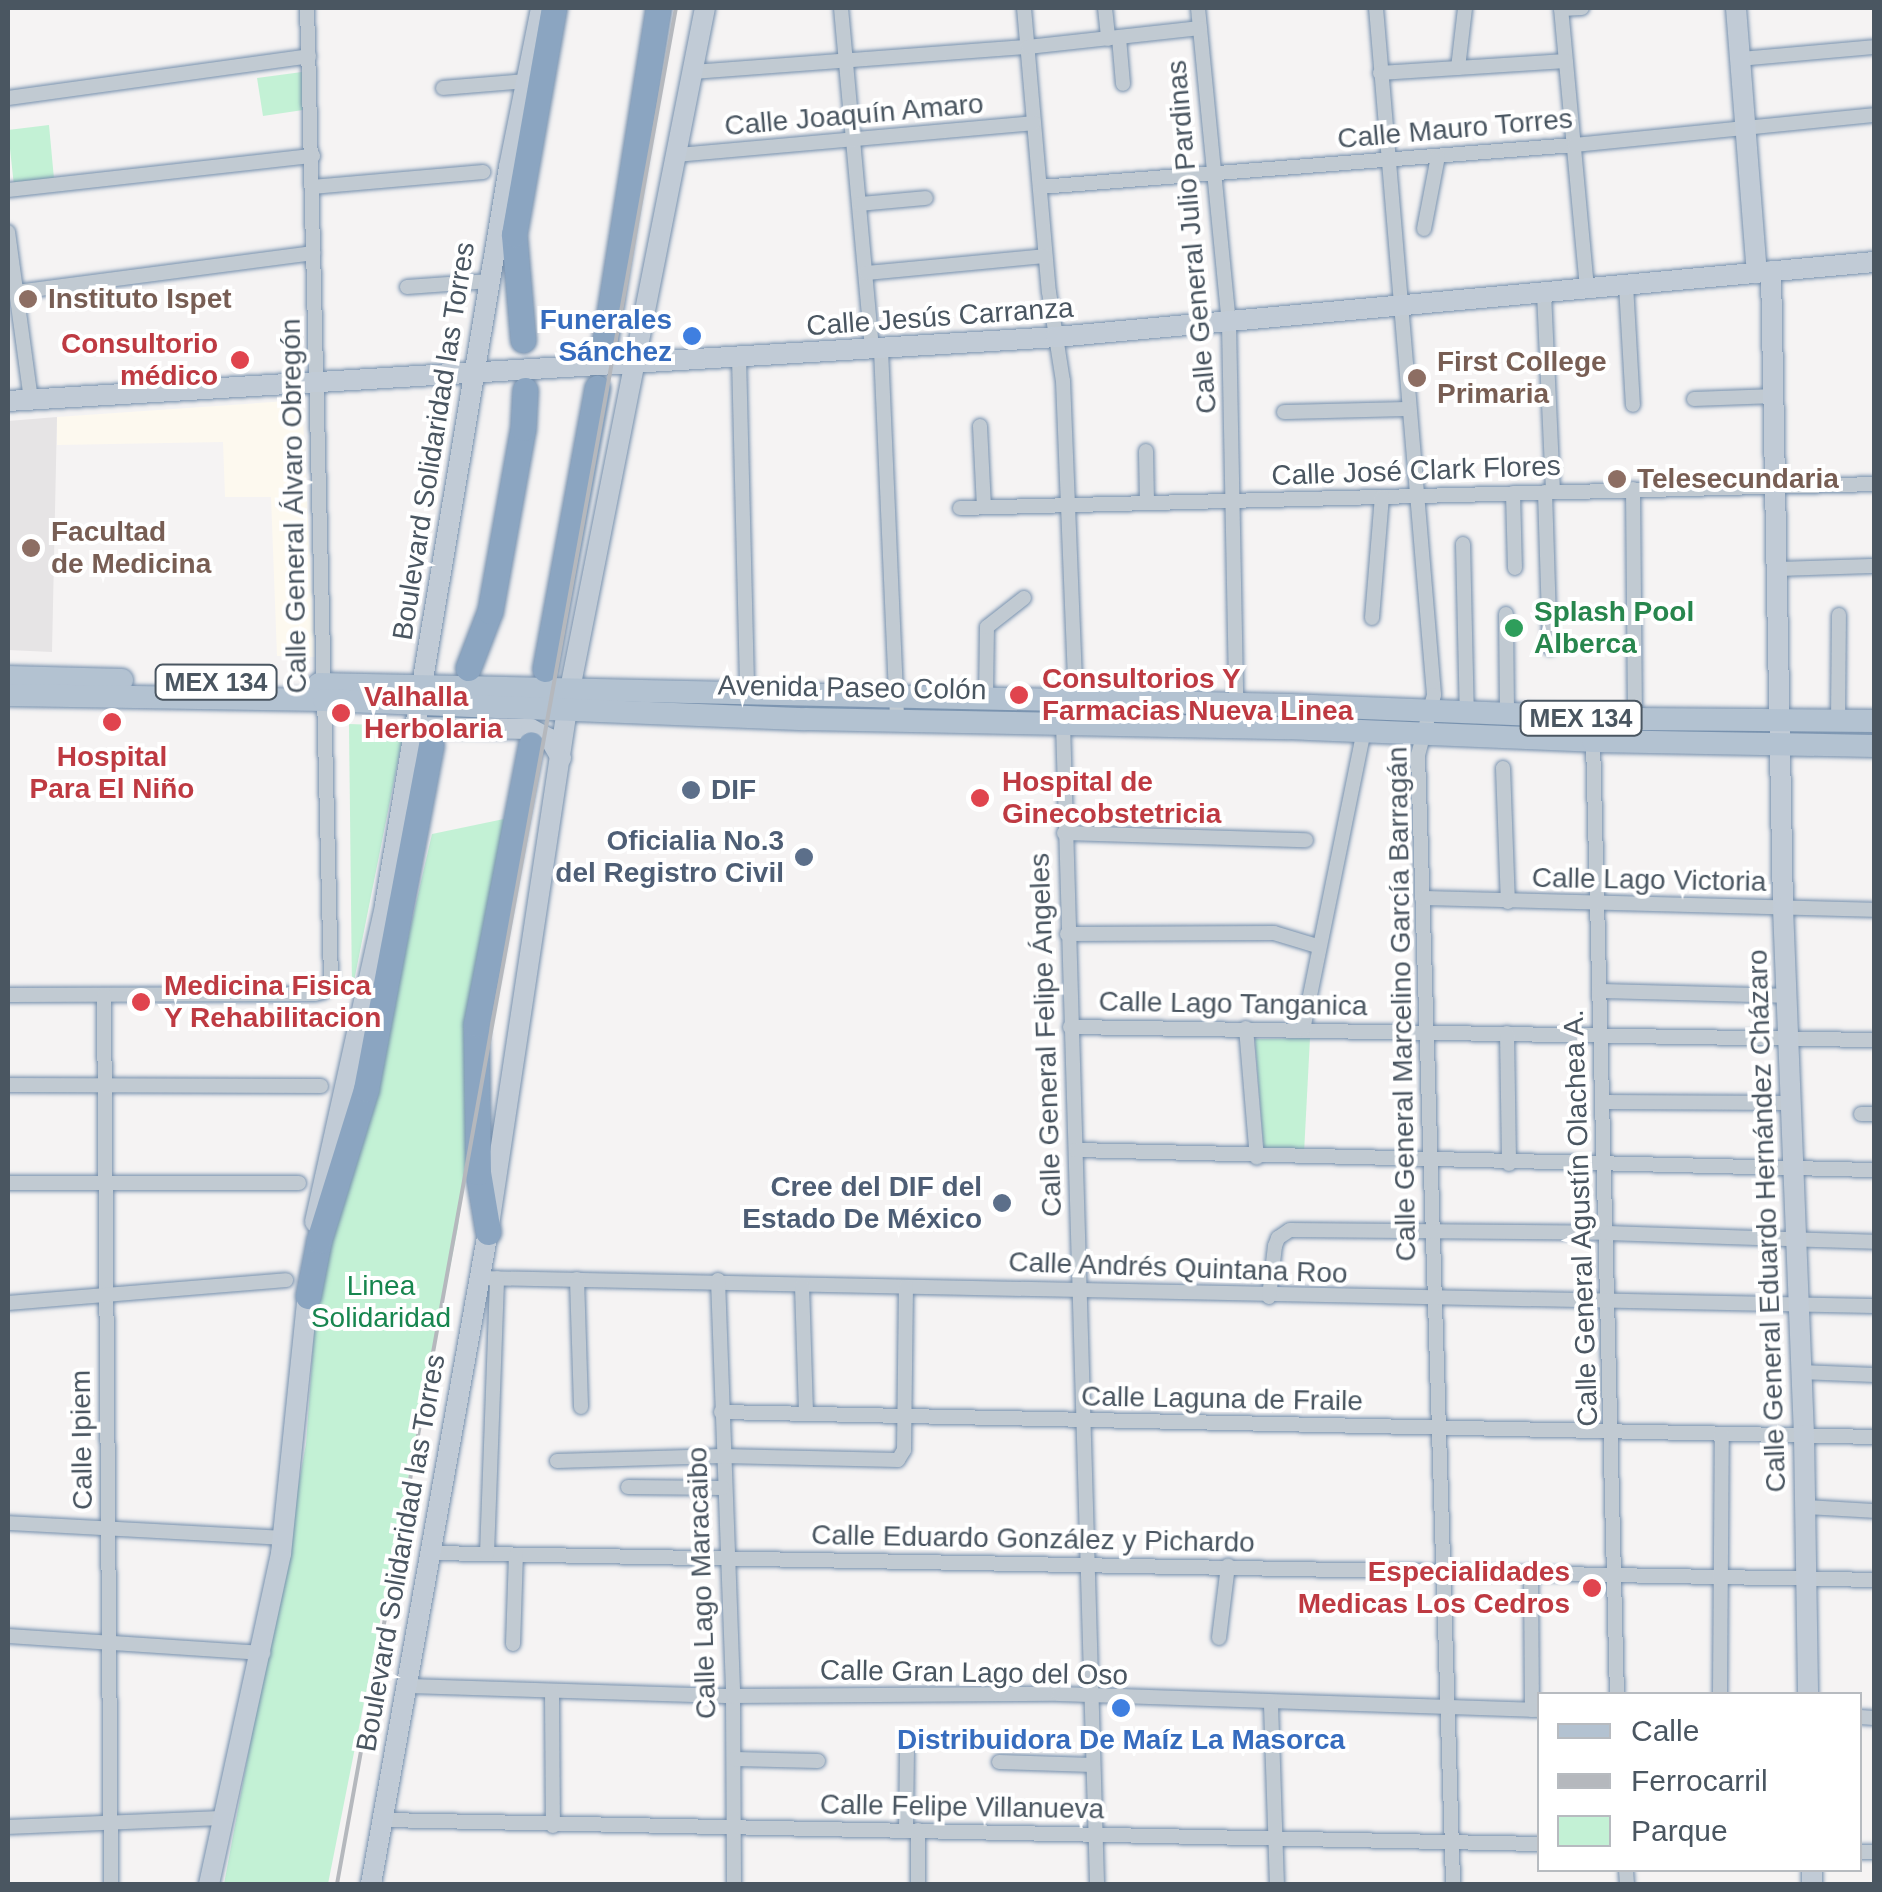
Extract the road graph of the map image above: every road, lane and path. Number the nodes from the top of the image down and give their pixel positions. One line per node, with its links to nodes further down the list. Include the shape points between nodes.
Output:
1 (306, 8): 19 (street, Calle General Álvaro Obregón)
2 (542, 8): 26 (main road, Boulevard Solidaridad las Torres)
3 (554, 8): 62 (highway, Boulevard Solidaridad las Torres, via 514,234)
4 (658, 8): 63 (highway)
5 (706, 8): 24 (main road, Boulevard Solidaridad las Torres)
6 (841, 8): 22 (street)
7 (1024, 8): 18 (street)
8 (1105, 8): 16 (street)
9 (1198, 8): 15 (street, Calle General Julio Pardinas)
10 (1376, 8): 25 (street, Calle General Marcelino García Barragán)
11 (1466, 8): 23 (street)
12 (1561, 8): 13 (street); 21 (street)
13 (1582, 8)
14 (1736, 8): 20 (main road, Calle General Eduardo Hernández Cházaro)
15 (1200, 28): 16 (street); 40 (street, Calle General Julio Pardinas)
16 (1113, 39): 18 (street); 27 (street)
17 (1874, 46): 20 (street)
18 (1028, 47): 22 (street); 31 (street)
19 (309, 56): 29 (street); 36 (street, Calle General Álvaro Obregón)
20 (1740, 59): 32 (main road, Calle General Eduardo Hernández Cházaro)
21 (1566, 60): 23 (street); 34 (street)
22 (847, 62): 24 (street); 33 (street)
23 (1458, 68): 25 (street)
24 (693, 72): 35 (main road, Boulevard Solidaridad las Torres)
25 (1380, 72): 38 (street, Calle General Marcelino García Barragán)
26 (526, 81): 28 (street); 53 (main road, Boulevard Solidaridad las Torres)
27 (1124, 84)
28 (443, 88)
29 (8, 98)
30 (1874, 115): 32 (street, Calle Mauro Torres)
31 (1034, 123): 33 (street, Calle Joaquín Amaro); 42 (street)
32 (1745, 128): 34 (street, Calle Mauro Torres); 52 (main road, Calle General Eduardo Hernández Cházaro)
33 (855, 142): 35 (street, Calle Joaquín Amaro); 45 (street)
34 (1574, 145): 37 (street, Calle Mauro Torres); 56 (street)
35 (677, 154): 66 (main road, Boulevard Solidaridad las Torres)
36 (313, 156): 41 (street, Calle General Álvaro Obregón); 43 (street)
37 (1438, 156): 38 (street, Calle Mauro Torres); 46 (street)
38 (1388, 160): 40 (street, Calle Mauro Torres); 59 (street, Calle General Marcelino García Barragán)
39 (483, 172): 41 (street)
40 (1212, 173): 42 (street, Calle Mauro Torres); 60 (street, Calle General Julio Pardinas)
41 (312, 187): 48 (street, Calle General Álvaro Obregón)
42 (1040, 187): 49 (street)
43 (8, 190)
44 (926, 198): 45 (street)
45 (860, 204): 51 (street)
46 (1424, 228)
47 (8, 232): 57 (street)
48 (313, 253): 57 (street); 68 (street, Calle General Álvaro Obregón)
49 (1045, 256): 51 (street); 61 (street)
50 (1874, 262): 52 (main road, Calle Jesús Carranza)
51 (866, 272): 64 (street)
52 (1764, 272): 54 (main road, Calle Jesús Carranza); 71 (main road, Calle General Eduardo Hernández Cházaro)
53 (490, 282): 55 (street); 67 (main road, Boulevard Solidaridad las Torres)
54 (1626, 285): 56 (main road, Calle Jesús Carranza); 75 (street)
55 (407, 287)
56 (1587, 289): 58 (main road, Calle Jesús Carranza)
57 (17, 292): 73 (street)
58 (1544, 294): 59 (main road, Calle Jesús Carranza); 83 (street)
59 (1401, 306): 60 (main road, Calle Jesús Carranza); 76 (street, Calle General Marcelino García Barragán)
60 (1229, 323): 61 (main road, Calle Jesús Carranza); 87 (street, Calle General Julio Pardinas)
61 (1056, 338): 64 (main road, Calle Jesús Carranza); 89 (street)
62 (522, 340)
63 (605, 340)
64 (877, 350): 65 (main road, Calle Jesús Carranza); 113 (street)
65 (739, 357): 66 (main road, Calle Jesús Carranza); 106 (street)
66 (636, 364): 67 (main road, Calle Jesús Carranza); 111 (main road, Boulevard Solidaridad las Torres)
67 (476, 374): 68 (main road, Calle Jesús Carranza); 116 (main road, Boulevard Solidaridad las Torres)
68 (314, 381): 73 (main road, Calle Jesús Carranza); 107 (street, Calle General Álvaro Obregón)
69 (596, 388): 102 (highway)
70 (526, 390): 101 (highway, via 490,611)
71 (1775, 396): 72 (street); 81 (main road, Calle General Eduardo Hernández Cházaro)
72 (1694, 399)
73 (31, 400): 74 (main road, Calle Jesús Carranza)
74 (8, 401)
75 (1633, 405)
76 (1409, 409): 77 (street); 86 (street, Calle General Marcelino García Barragán)
77 (1284, 412)
78 (980, 426): 90 (street)
79 (1146, 452): 88 (street)
80 (1874, 484): 81 (street, Calle José Clark Flores)
81 (1777, 486): 82 (street, Calle José Clark Flores); 95 (main road, Calle General Eduardo Hernández Cházaro)
82 (1634, 489): 83 (street, Calle José Clark Flores); 120 (street)
83 (1549, 492): 84 (street, Calle José Clark Flores); 100 (street)
84 (1514, 493): 86 (street, Calle José Clark Flores); 94 (street)
85 (1382, 497): 86 (street, Calle José Clark Flores); 87 (street, Calle José Clark Flores); 99 (street)
86 (1416, 497): 114 (street, Calle General Marcelino García Barragán)
87 (1233, 502): 88 (street, Calle José Clark Flores); 112 (street, Calle General Julio Pardinas)
88 (1146, 503): 89 (street, Calle José Clark Flores)
89 (1068, 505): 90 (street, Calle José Clark Flores); 105 (street)
90 (984, 507): 91 (street, Calle José Clark Flores)
91 (960, 508)
92 (1462, 544): 115 (street)
93 (1872, 566): 95 (street)
94 (1515, 568)
95 (1778, 569): 125 (main road, Calle General Eduardo Hernández Cházaro)
96 (1024, 598): 110 (street, via 987,627)
97 (1506, 614): 117 (street)
98 (1838, 615): 121 (street)
99 (1372, 618)
100 (1550, 648)
101 (468, 668)
102 (545, 669)
103 (8, 678): 104 (main road, Avenida Paseo Colón / MEX 134)
104 (149, 688): 107 (main road, Avenida Paseo Colón / MEX 134); 109 (main road, Avenida Paseo Colón / MEX 134)
105 (1075, 688): 110 (main road, Avenida Paseo Colón / MEX 134); 112 (main road, Avenida Paseo Colón / MEX 134)
106 (747, 691): 108 (main road, Avenida Paseo Colón / MEX 134); 111 (main road, Avenida Paseo Colón / MEX 134)
107 (324, 692): 116 (main road, Avenida Paseo Colón / MEX 134); 143 (street, Calle General Álvaro Obregón, via 328,988 315,994)
108 (805, 694): 113 (main road, Avenida Paseo Colón / MEX 134); 119 (main road)
109 (8, 696)
110 (986, 697): 113 (main road, Avenida Paseo Colón / MEX 134)
111 (568, 700): 116 (main road, Avenida Paseo Colón / MEX 134); 119 (main road, Avenida Paseo Colón / MEX 134); 130 (main road, Boulevard Solidaridad las Torres)
112 (1236, 704): 118 (main road, Avenida Paseo Colón / MEX 134)
113 (897, 707): 119 (main road, Avenida Paseo Colón / MEX 134); 123 (main road, Avenida Paseo Colón / MEX 134)
114 (1433, 712): 115 (main road, Avenida Paseo Colón / MEX 134); 118 (main road, Avenida Paseo Colón / MEX 134); 126 (street, Calle General Marcelino García Barragán)
115 (1468, 714): 117 (main road, Avenida Paseo Colón / MEX 134)
116 (423, 715): 130 (main road, via 532,729 550,739); 180 (highway, Boulevard Solidaridad las Torres, via 366,1090)
117 (1507, 715): 120 (main road, Avenida Paseo Colón / MEX 134)
118 (1288, 716): 123 (main road, Avenida Paseo Colón / MEX 134); 124 (main road, Avenida Paseo Colón / MEX 134)
119 (805, 719)
120 (1635, 719): 125 (main road, Avenida Paseo Colón / MEX 134)
121 (1838, 721): 122 (main road, Avenida Paseo Colón / MEX 134); 125 (main road, Avenida Paseo Colón / MEX 134)
122 (1874, 721)
123 (1063, 723): 132 (street, Calle General Felipe Ángeles)
124 (1364, 731): 126 (main road, Avenida Paseo Colón / MEX 134); 140 (street)
125 (1780, 733): 127 (main road, Avenida Paseo Colón / MEX 134); 129 (main road, Avenida Paseo Colón / MEX 134); 137 (main road, Calle General Eduardo Hernández Cházaro)
126 (1421, 734): 127 (main road, Avenida Paseo Colón / MEX 134); 134 (street, Calle General Marcelino García Barragán)
127 (1593, 741): 136 (street, Calle General Agustín Olachea A.)
128 (531, 744): 169 (highway, Boulevard Solidaridad las Torres, via 476,1024 478,1172)
129 (1874, 746)
130 (562, 758): 169 (main road, Boulevard Solidaridad las Torres)
131 (1503, 768): 135 (street)
132 (1064, 833): 133 (street); 139 (street, Calle General Felipe Ángeles)
133 (1306, 840)
134 (1422, 898): 135 (street, Calle Lago Victoria); 148 (street, Calle General Marcelino García Barragán)
135 (1508, 902): 136 (street, Calle Lago Victoria)
136 (1595, 904): 137 (street, Calle Lago Victoria); 141 (street, Calle General Agustín Olachea A.)
137 (1783, 908): 138 (street, Calle Lago Victoria); 144 (main road, Calle General Eduardo Hernández Cházaro)
138 (1874, 910)
139 (1067, 934): 140 (street, via 1274,932); 145 (street, Calle General Felipe Ángeles)
140 (1317, 946): 147 (street)
141 (1599, 990): 144 (street); 150 (street, Calle General Agustín Olachea A.)
142 (8, 996): 143 (street)
143 (104, 996): 154 (street, Calle Ipiem)
144 (1786, 996): 152 (main road, Calle General Eduardo Hernández Cházaro)
145 (1070, 1027): 146 (street, Calle Lago Tanganica); 158 (street, Calle General Felipe Ángeles)
146 (1246, 1028): 147 (street, Calle Lago Tanganica); 159 (street)
147 (1304, 1030): 148 (street, Calle Lago Tanganica)
148 (1425, 1031): 149 (street, Calle Lago Tanganica); 160 (street, Calle General Marcelino García Barragán)
149 (1507, 1033): 150 (street, Calle Lago Tanganica); 161 (street)
150 (1601, 1036): 152 (street, Calle Lago Tanganica); 156 (street, Calle General Agustín Olachea A.)
151 (1874, 1040): 152 (street, Calle Lago Tanganica)
152 (1788, 1042): 157 (main road, Calle General Eduardo Hernández Cházaro)
153 (8, 1085): 154 (street)
154 (105, 1085): 155 (street); 166 (street, Calle Ipiem)
155 (320, 1086)
156 (1604, 1102): 157 (street); 162 (street, Calle General Agustín Olachea A.)
157 (1790, 1103): 163 (main road, Calle General Eduardo Hernández Cházaro)
158 (1076, 1150): 159 (street); 179 (street, Calle General Felipe Ángeles)
159 (1258, 1158): 160 (street)
160 (1428, 1162): 161 (street); 168 (street, Calle General Marcelino García Barragán)
161 (1509, 1164): 162 (street)
162 (1606, 1166): 163 (street); 170 (street, Calle General Agustín Olachea A.)
163 (1793, 1167): 164 (street); 171 (main road, Calle General Eduardo Hernández Cházaro)
164 (1874, 1170)
165 (8, 1182): 166 (street)
166 (106, 1182): 167 (street); 181 (street, Calle Ipiem)
167 (299, 1183)
168 (1431, 1230): 170 (street); 182 (street, via 1290,1230 1278,1238); 183 (street, Calle General Marcelino García Barragán)
169 (488, 1232): 173 (main road, Boulevard Solidaridad las Torres)
170 (1608, 1233): 171 (street); 184 (street, Calle General Agustín Olachea A.)
171 (1796, 1240): 172 (street); 186 (main road, Calle General Eduardo Hernández Cházaro)
172 (1874, 1242)
173 (488, 1278): 174 (street, Calle Andrés Quintana Roo); 209 (main road, Boulevard Solidaridad las Torres); 210 (street)
174 (577, 1279): 176 (street, Calle Andrés Quintana Roo); 190 (street)
175 (286, 1280): 181 (street)
176 (718, 1280): 177 (street, Calle Andrés Quintana Roo); 191 (street, Calle Lago Maracaibo)
177 (802, 1285): 178 (street, Calle Andrés Quintana Roo); 192 (street)
178 (906, 1287): 179 (street, Calle Andrés Quintana Roo); 193 (street)
179 (1081, 1290): 182 (street, Calle Andrés Quintana Roo); 194 (street, Calle General Felipe Ángeles)
180 (308, 1296): 208 (main road, Boulevard Solidaridad las Torres)
181 (106, 1297): 185 (street); 207 (street, Calle Ipiem)
182 (1269, 1297): 183 (street, Calle Andrés Quintana Roo)
183 (1434, 1300): 184 (street, Calle Andrés Quintana Roo); 195 (street, Calle General Marcelino García Barragán)
184 (1610, 1301): 186 (street, Calle Andrés Quintana Roo); 196 (street, Calle General Agustín Olachea A.)
185 (8, 1303)
186 (1798, 1304): 187 (street, Calle Andrés Quintana Roo); 188 (main road, Calle General Eduardo Hernández Cházaro)
187 (1874, 1306)
188 (1801, 1372): 189 (street); 198 (main road, Calle General Eduardo Hernández Cházaro)
189 (1874, 1374)
190 (582, 1407)
191 (721, 1412): 192 (street, Calle Laguna de Fraile); 200 (street, Calle Lago Maracaibo)
192 (806, 1413): 193 (street, Calle Laguna de Fraile)
193 (904, 1418): 194 (street, Calle Laguna de Fraile); 200 (street, via 902,1456 892,1460)
194 (1084, 1421): 195 (street, Calle Laguna de Fraile); 213 (street, Calle General Felipe Ángeles)
195 (1438, 1429): 196 (street, Calle Laguna de Fraile); 215 (street, Calle General Marcelino García Barragán)
196 (1612, 1432): 197 (street, Calle Laguna de Fraile); 217 (street, Calle General Agustín Olachea A.)
197 (1722, 1434): 198 (street, Calle Laguna de Fraile); 218 (street)
198 (1804, 1435): 199 (street, Calle Laguna de Fraile); 204 (main road, Calle General Eduardo Hernández Cházaro)
199 (1874, 1437)
200 (722, 1456): 201 (street); 203 (street, Calle Lago Maracaibo)
201 (557, 1461)
202 (628, 1487): 203 (street)
203 (722, 1488): 212 (street, Calle Lago Maracaibo)
204 (1805, 1507): 205 (street); 219 (main road, Calle General Eduardo Hernández Cházaro)
205 (1874, 1511)
206 (8, 1523): 207 (street)
207 (108, 1527): 208 (street); 223 (street, Calle Ipiem)
208 (283, 1538): 225 (main road, Boulevard Solidaridad las Torres)
209 (432, 1553): 210 (street, Calle Eduardo González y Pichardo); 226 (main road, Boulevard Solidaridad las Torres)
210 (488, 1554): 211 (street, Calle Eduardo González y Pichardo)
211 (516, 1555): 212 (street, Calle Eduardo González y Pichardo); 224 (street)
212 (725, 1561): 213 (street, Calle Eduardo González y Pichardo); 231 (street, Calle Lago Maracaibo)
213 (1088, 1563): 214 (street, Calle Eduardo González y Pichardo); 232 (street, Calle General Felipe Ángeles)
214 (1228, 1566): 215 (street, Calle Eduardo González y Pichardo); 222 (street)
215 (1445, 1570): 216 (street, Calle Eduardo González y Pichardo); 234 (street, Calle General Marcelino García Barragán)
216 (1530, 1572): 217 (street, Calle Eduardo González y Pichardo); 235 (street)
217 (1614, 1574): 218 (street, Calle Eduardo González y Pichardo); 228 (street, Calle General Agustín Olachea A.)
218 (1721, 1576): 219 (street, Calle Eduardo González y Pichardo); 229 (street)
219 (1806, 1578): 220 (street, Calle Eduardo González y Pichardo); 230 (main road, Calle General Eduardo Hernández Cházaro)
220 (1874, 1580)
221 (8, 1636): 223 (street)
222 (1218, 1638)
223 (111, 1640): 225 (street); 243 (street, Calle Ipiem)
224 (513, 1644)
225 (263, 1653): 241 (main road, Boulevard Solidaridad las Torres)
226 (409, 1686): 227 (street, Calle Gran Lago del Oso); 242 (main road, Boulevard Solidaridad las Torres)
227 (552, 1692): 231 (street, Calle Gran Lago del Oso); 244 (street)
228 (1618, 1692)
229 (1720, 1692)
230 (1808, 1692)
231 (733, 1696): 232 (street, Calle Gran Lago del Oso); 237 (street, Calle Lago Maracaibo)
232 (1092, 1696): 233 (street, Calle Gran Lago del Oso); 240 (street, Calle General Felipe Ángeles)
233 (1271, 1704): 234 (street, Calle Gran Lago del Oso); 249 (street)
234 (1448, 1709): 235 (street, Calle Gran Lago del Oso); 250 (street, Calle General Marcelino García Barragán)
235 (1536, 1710)
236 (907, 1752): 247 (street)
237 (734, 1759): 238 (street); 246 (street, Calle Lago Maracaibo)
238 (818, 1760)
239 (999, 1762): 240 (street)
240 (1093, 1765): 248 (street, Calle General Felipe Ángeles)
241 (220, 1818): 243 (street); 253 (main road, Boulevard Solidaridad las Torres)
242 (384, 1820): 244 (street, Calle Felipe Villanueva); 254 (main road, Boulevard Solidaridad las Torres)
243 (110, 1821): 245 (street); 252 (street, Calle Ipiem)
244 (552, 1826): 246 (street, Calle Felipe Villanueva)
245 (8, 1827)
246 (733, 1828): 247 (street, Calle Felipe Villanueva); 255 (street, Calle Lago Maracaibo)
247 (912, 1830): 248 (street, Calle Felipe Villanueva); 256 (street)
248 (1095, 1834): 249 (street, Calle Felipe Villanueva); 257 (street, Calle General Felipe Ángeles)
249 (1276, 1838): 250 (street, Calle Felipe Villanueva); 258 (street)
250 (1452, 1842): 251 (street, Calle Felipe Villanueva); 259 (street, Calle General Marcelino García Barragán)
251 (1537, 1844)
252 (110, 1884)
253 (209, 1884)
254 (371, 1884)
255 (734, 1884)
256 (918, 1884)
257 (1096, 1884)
258 (1277, 1884)
259 (1452, 1884)

